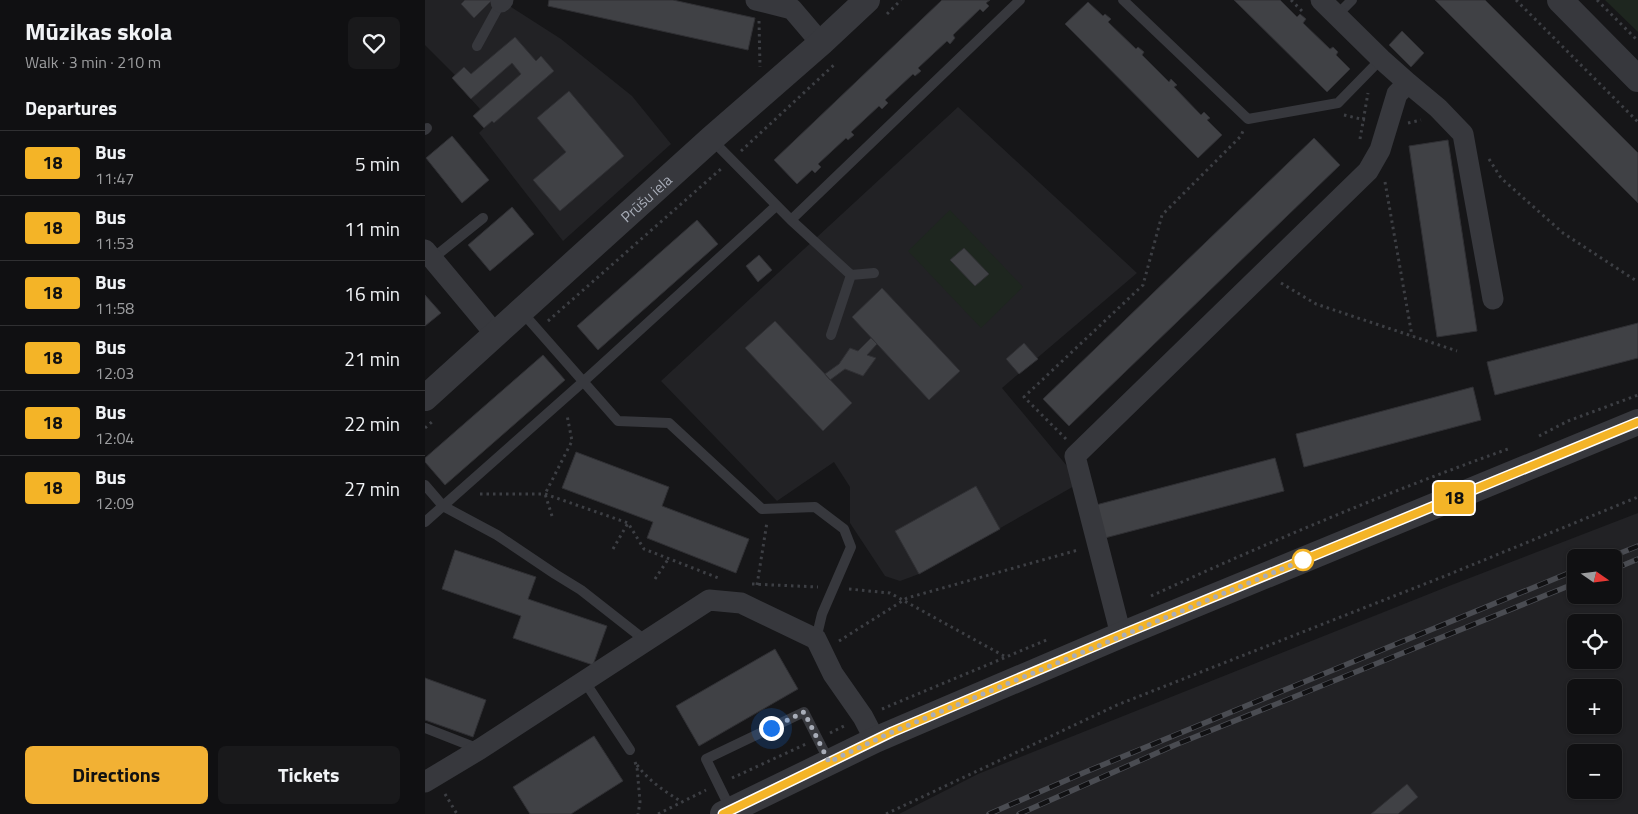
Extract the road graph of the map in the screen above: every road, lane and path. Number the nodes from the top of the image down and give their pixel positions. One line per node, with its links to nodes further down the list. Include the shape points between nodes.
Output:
1 (757, 0): 11 (street); 18 (path)
2 (867, 0): 14 (street, Prūšu iela)
3 (1020, 0): 34 (lane)
4 (1123, 0): 23 (lane)
5 (1321, 0): 12 (street)
6 (1352, 0): 12 (lane)
7 (1516, 0): 25 (path)
8 (1560, 0): 19 (street)
9 (1597, 0): 13 (path)
10 (502, 1): 15 (lane)
11 (795, 4): 14 (street)
12 (1337, 15): 16 (street)
13 (1638, 41)
14 (821, 43): 28 (street, Prūšu iela)
15 (477, 46)
16 (1376, 64): 20 (street); 21 (lane, via 1337,103); 24 (path)
17 (832, 67): 31 (path)
18 (760, 74)
19 (1638, 79)
20 (1408, 83): 22 (street); 26 (street, via 1397,94)
21 (1318, 106): 23 (lane); 24 (path, via 1328,112)
22 (1444, 114): 26 (path); 27 (street)
23 (1248, 119): 53 (path, via 1241,136 1162,215 1143,285 1024,397)
24 (1363, 119): 26 (path); 29 (path)
25 (1638, 122)
26 (1387, 127): 30 (street)
27 (1463, 134): 39 (path, via 1482,147 1501,178 1563,233); 40 (street)
28 (711, 139): 31 (lane); 41 (street, Prūšu iela)
29 (1359, 146)
30 (1380, 150): 36 (street, via 1368,171); 44 (path)
31 (732, 160): 32 (lane); 41 (path)
32 (776, 206): 34 (lane); 46 (lane)
33 (483, 218): 35 (lane)
34 (791, 220): 38 (lane)
35 (429, 254): 42 (street)
36 (1264, 272): 44 (path, via 1316,304); 64 (street, via 1075,456)
37 (875, 273): 38 (lane)
38 (851, 275): 43 (lane)
39 (1638, 282)
40 (1493, 299)
41 (530, 321): 42 (street, Prūšu iela); 46 (lane)
42 (496, 335): 49 (street, Prūšu iela)
43 (831, 335)
44 (1412, 336): 45 (path)
45 (1457, 352)
46 (585, 381): 48 (lane); 60 (lane, via 618,421 669,423 762,509)
47 (1638, 395): 52 (path)
48 (563, 400): 56 (lane); 57 (path, via 572,441)
49 (433, 407): 51 (path)
50 (1638, 422): 74 (street)
51 (425, 428)
52 (1536, 437)
53 (1069, 441)
54 (1510, 448): 74 (path, via 1266,544)
55 (425, 485): 59 (lane)
56 (458, 493): 57 (path); 59 (lane)
57 (545, 494): 61 (path); 63 (path)
58 (1638, 497): 93 (path, via 1117,705)
59 (443, 506): 62 (lane); 76 (lane, via 497,535 581,590)
60 (769, 509): 70 (path); 71 (lane, via 815,507 844,529 851,547)
61 (552, 516)
62 (425, 522)
63 (628, 523): 65 (path); 66 (path, via 644,549)
64 (1098, 545): 73 (path); 74 (street)
65 (613, 549)
66 (669, 558): 67 (path); 68 (path)
67 (655, 579)
68 (723, 580)
69 (749, 584): 70 (path)
70 (757, 585): 71 (path); 72 (path)
71 (834, 588): 73 (path, via 890,593); 77 (lane, via 822,614)
72 (761, 592)
73 (903, 600): 77 (path); 78 (path)
74 (1118, 624): 81 (street)
75 (1056, 636): 78 (path)
76 (645, 641): 77 (street, via 709,600 741,603); 79 (street)
77 (819, 645): 81 (street, via 833,674)
78 (1005, 656): 81 (path)
79 (585, 682): 83 (street); 84 (lane)
80 (425, 728): 83 (lane)
81 (869, 728): 82 (path); 86 (street)
82 (817, 739): 86 (lane); 88 (path); 88 (lane, via 804,712 706,759)
83 (480, 749): 87 (street)
84 (630, 750): 85 (path)
85 (635, 762): 89 (path, via 646,777); 91 (path)
86 (829, 762): 90 (street)
87 (425, 782)
88 (719, 784): 89 (path); 90 (lane)
89 (682, 802): 92 (path)
90 (727, 812)
91 (639, 814)
92 (658, 814)
93 (886, 814)

